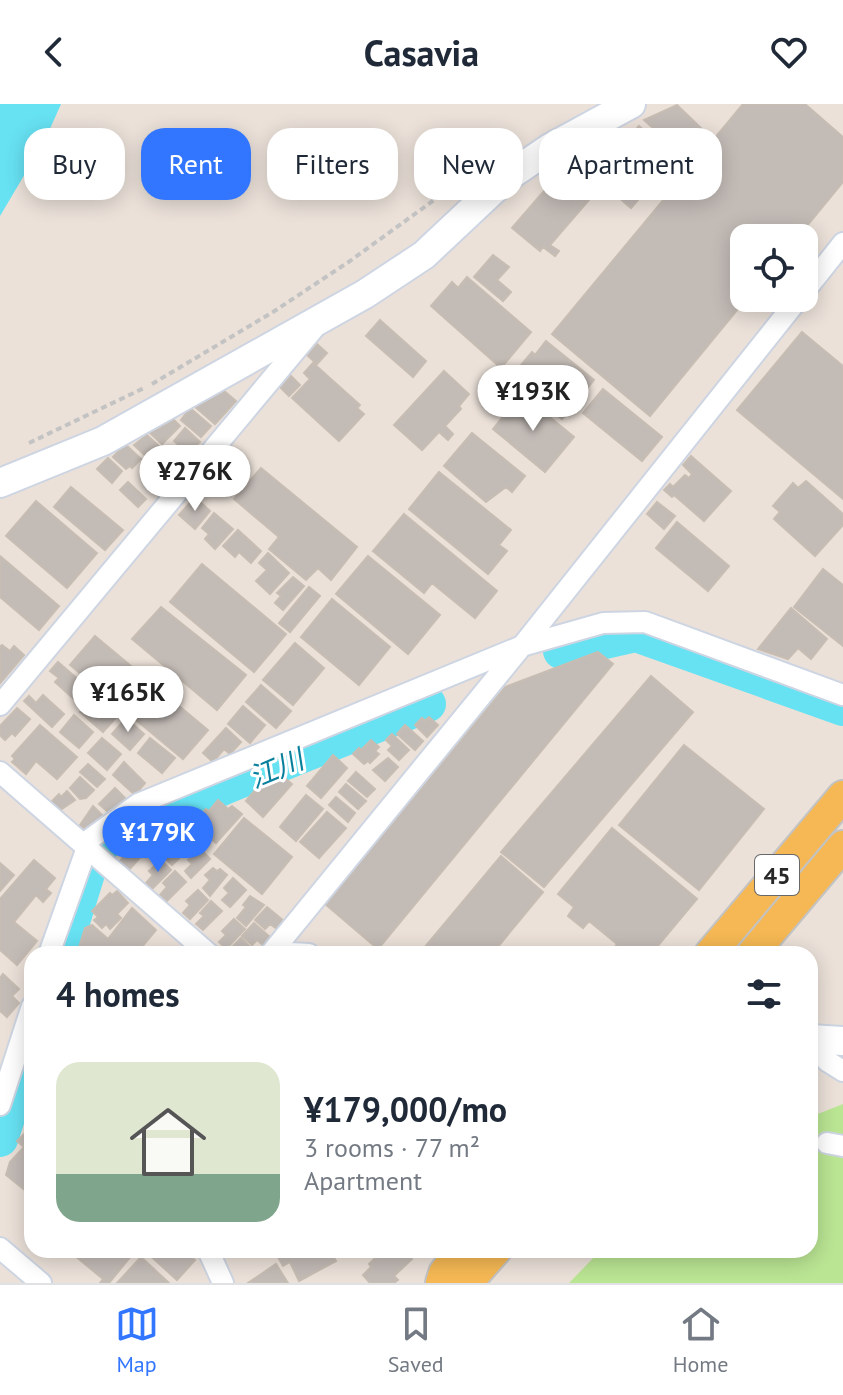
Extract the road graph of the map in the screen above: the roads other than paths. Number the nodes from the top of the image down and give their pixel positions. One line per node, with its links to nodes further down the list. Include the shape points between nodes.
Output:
1 (631, 104): 5 (street, via 506,178 415,262)
2 (843, 243): 3 (street)
3 (818, 274)
4 (788, 312): 7 (street)
5 (323, 318): 6 (street, via 103,441); 9 (street)
6 (0, 483)
7 (522, 646): 8 (street, via 603,623 645,622); 12 (street, via 138,804); 16 (street)
8 (843, 695)
9 (0, 705)
10 (0, 772): 12 (street)
11 (843, 796): 17 (main road, 45)
12 (87, 846): 14 (street); 15 (street)
13 (843, 846): 18 (main road, 45)
14 (52, 946)
15 (200, 946)
16 (277, 946)
17 (717, 946)
18 (759, 946)
19 (24, 1031): 22 (street)
20 (825, 1040): 21 (street, via 827,1061)
21 (843, 1071)
22 (0, 1105)
23 (0, 1248): 27 (street)
24 (212, 1258): 28 (street)
25 (456, 1258): 29 (main road)
26 (489, 1258): 30 (main road)
27 (41, 1283)
28 (223, 1283)
29 (441, 1283)
30 (467, 1283)

